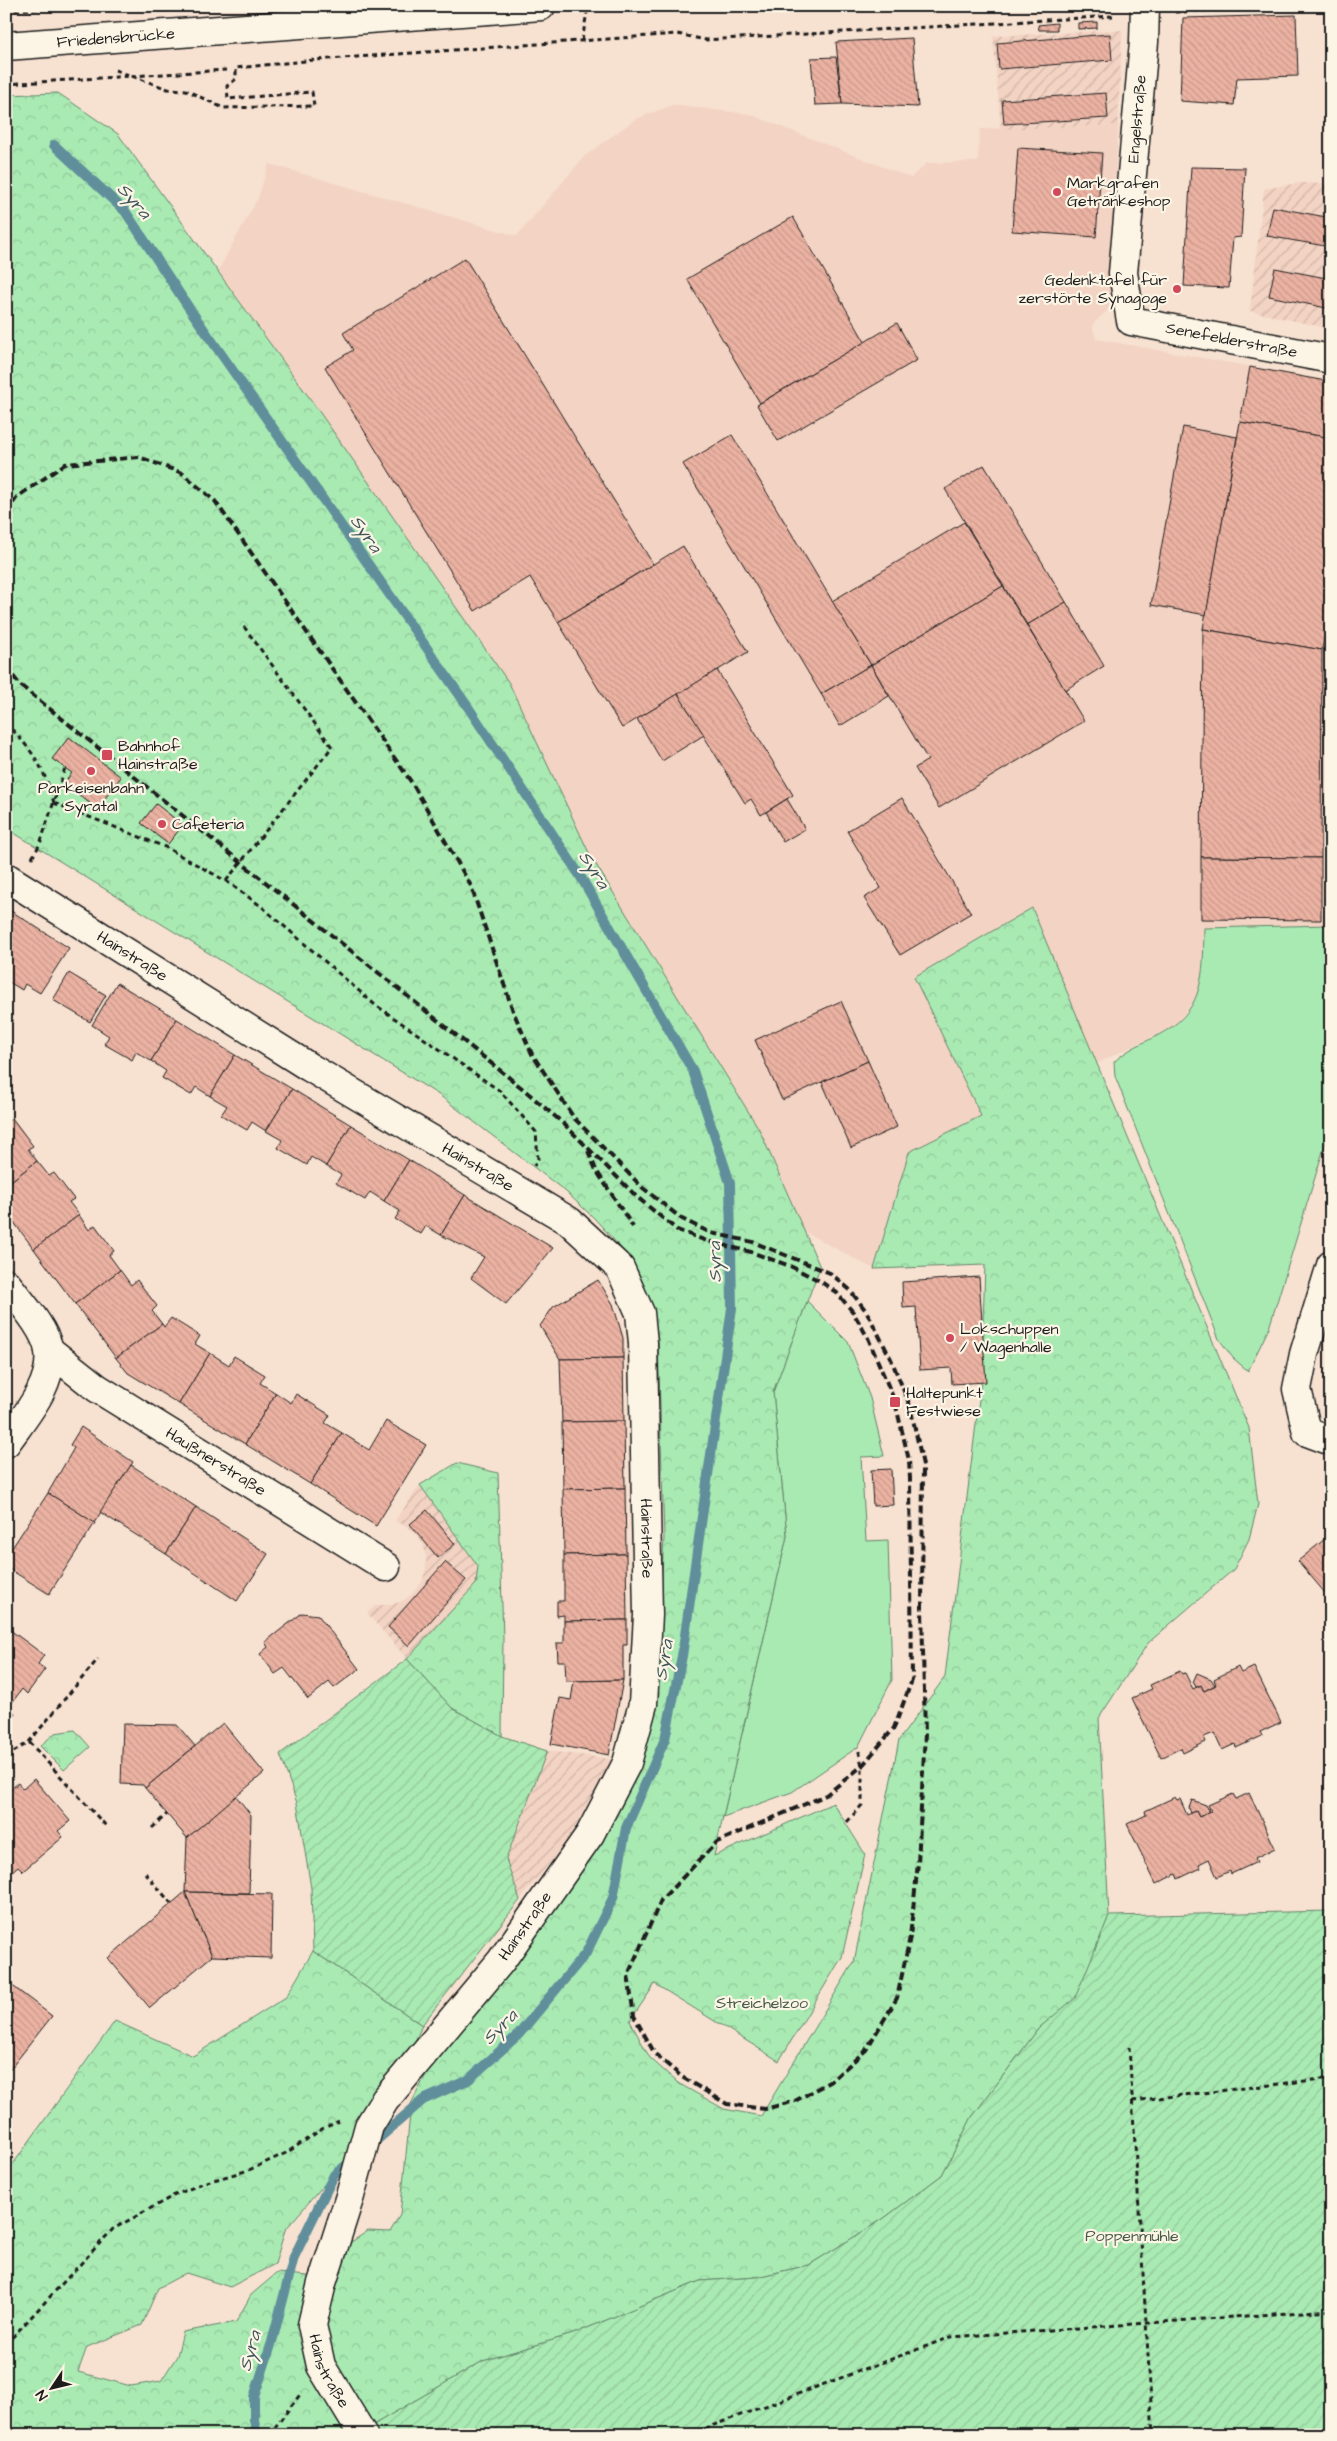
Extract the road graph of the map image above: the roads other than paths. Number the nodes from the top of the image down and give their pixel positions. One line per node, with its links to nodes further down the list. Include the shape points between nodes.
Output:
1 (540, 6): 3 (street, Friedensbrücke)
2 (1145, 10): 4 (street, Engelstraße, via 1123,274)
3 (6, 46)
4 (1131, 322): 5 (street, Senefelderstraße)
5 (1331, 359)
6 (6, 877): 13 (street, Hainstraße, via 309,1067 569,1221 620,1268 640,1313 648,1615 643,1704 627,1763 590,1834 501,1962 385,2100 369,2126 312,2325 321,2366)
7 (1331, 1265): 10 (street, via 1304,1354 1297,1389)
8 (6, 1283): 9 (street, via 42,1332)
9 (49, 1350): 11 (street, via 48,1370 41,1391); 12 (street, Haußnerstraße, via 97,1388)
10 (1319, 1436)
11 (6, 1443)
12 (386, 1567)
13 (364, 2435)

